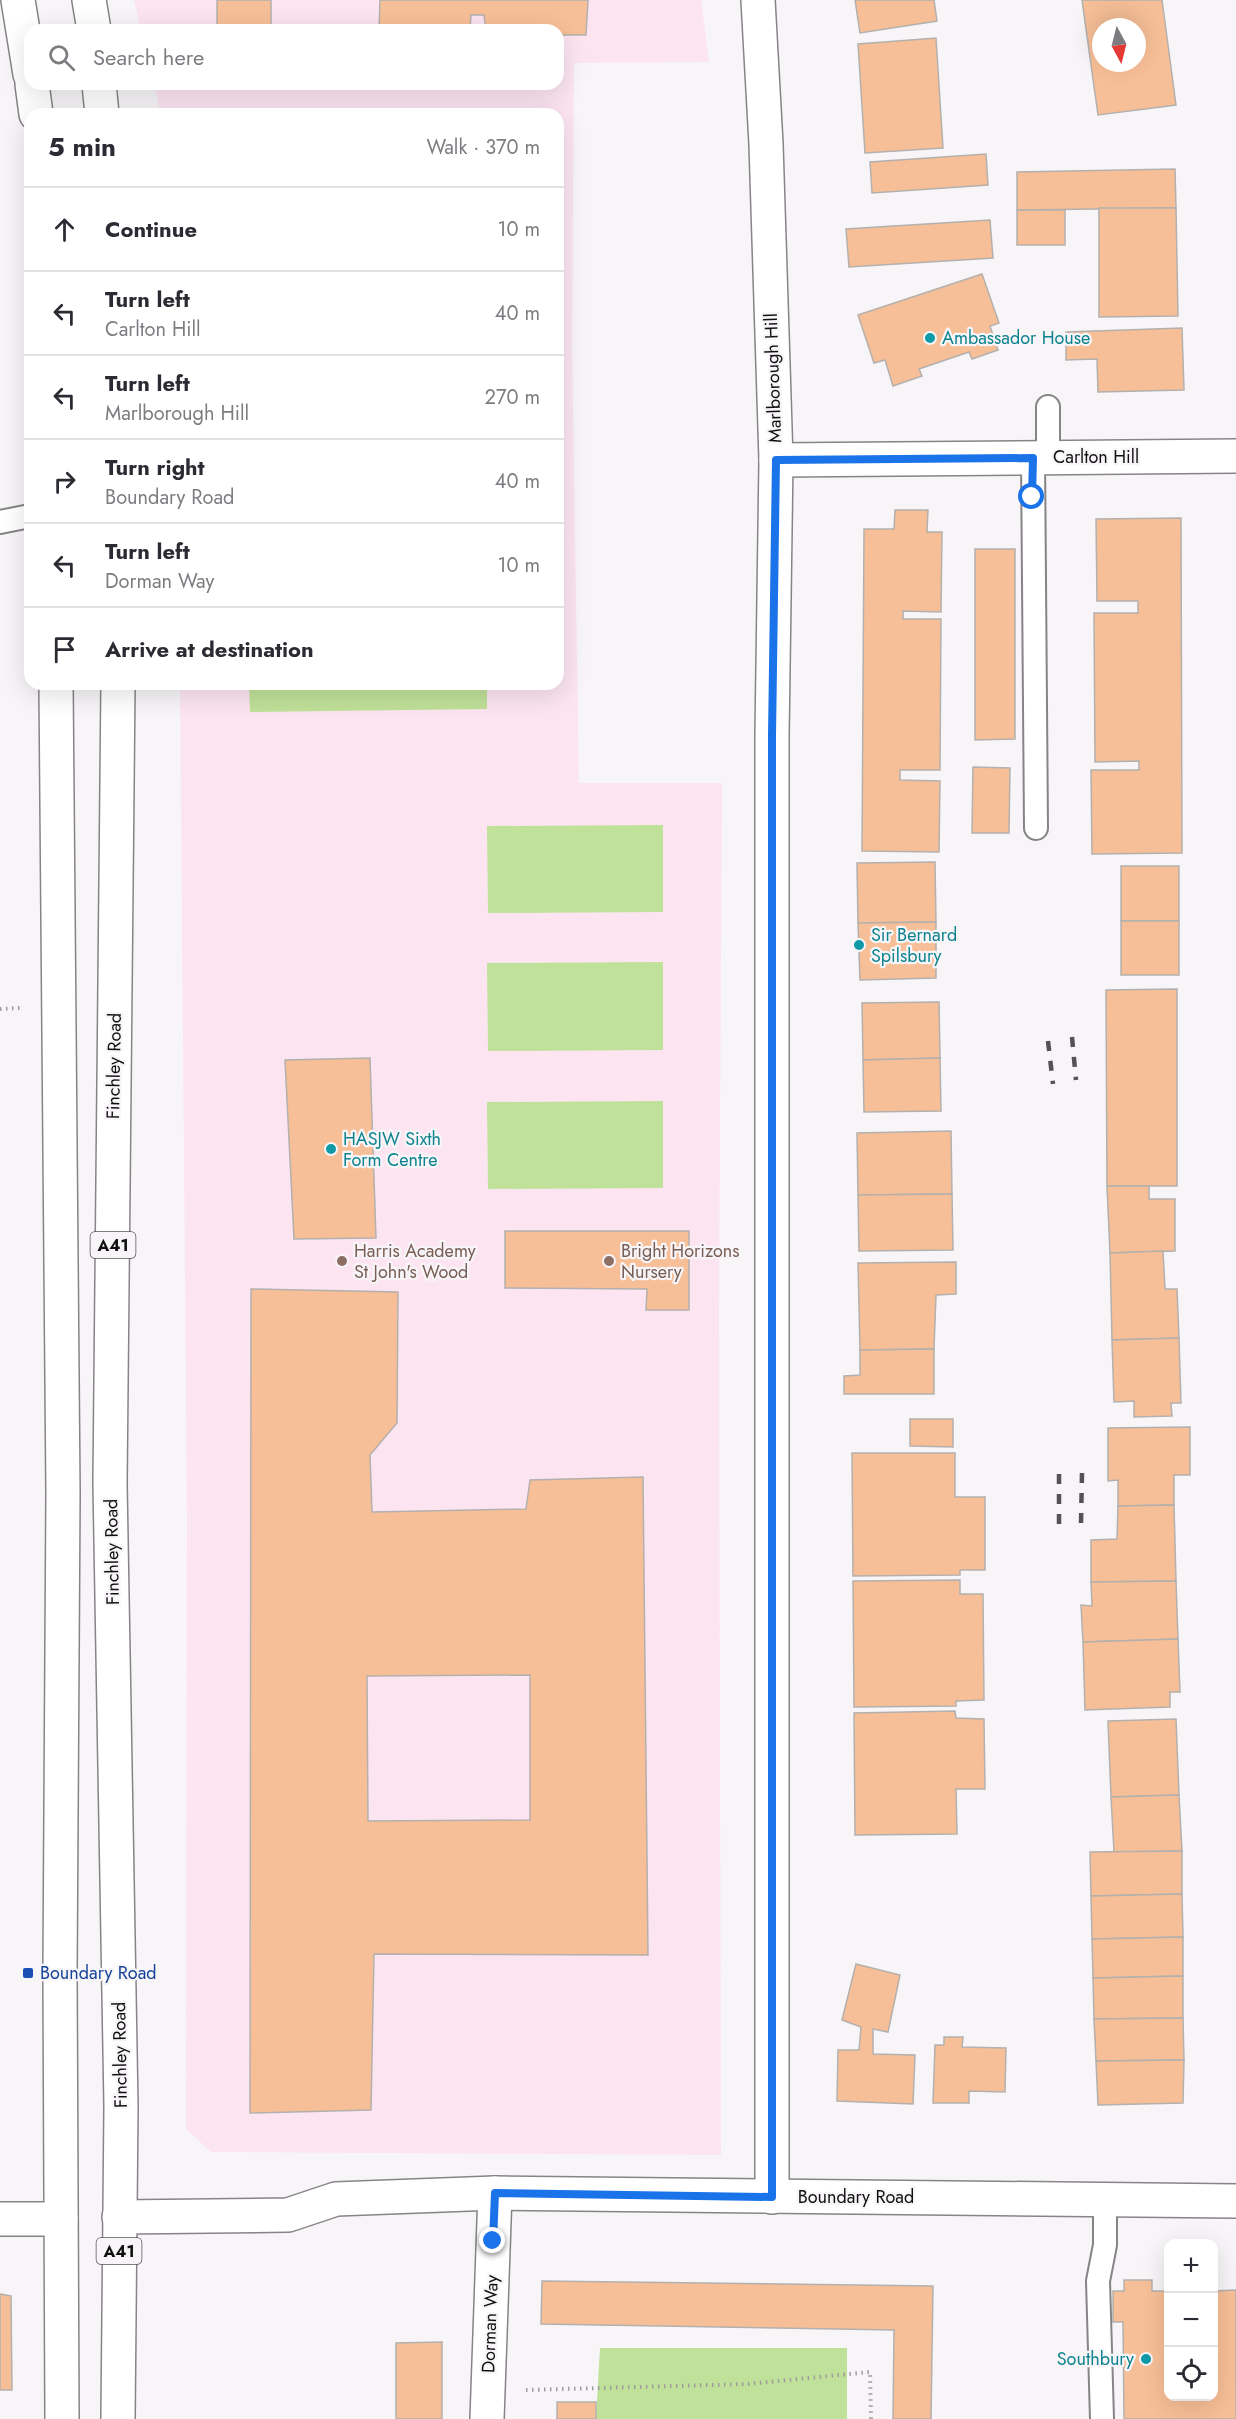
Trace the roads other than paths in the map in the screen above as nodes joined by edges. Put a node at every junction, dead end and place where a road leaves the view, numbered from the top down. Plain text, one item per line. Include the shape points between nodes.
1 (18, 0) edge
2 (89, 0) edge
3 (758, 0) edge
4 (93, 24) edge
5 (24, 37) edge
6 (33, 90) edge
7 (100, 90) edge
8 (35, 108) edge
9 (101, 108) edge
10 (1048, 407) dead end
11 (1236, 456) edge
12 (1040, 458) junction
13 (776, 460) junction
14 (24, 517) edge
15 (0, 522) edge
16 (56, 690) edge
17 (118, 690) edge
18 (1036, 828) dead end
19 (495, 2193) junction
20 (772, 2197) junction
21 (1105, 2199) junction
22 (1236, 2201) edge
23 (119, 2217) junction
24 (0, 2219) edge
25 (61, 2219) junction
26 (488, 2405) edge
27 (62, 2419) edge
28 (118, 2419) edge
29 (1102, 2419) edge

1 - 5 main road
2 - 4 main road
3 - 13 main road, Marlborough Hill
6 - 8 main road
7 - 9 main road
10 - 12 lane
11 - 12 main road, Carlton Hill
12 - 13 main road, Carlton Hill
12 - 18 lane
13 - 20 main road, Marlborough Hill via 772,736
14 - 15 lane
16 - 25 main road via 63,1493
17 - 23 main road, Finchley Road / A41 via 110,1483 120,2049
19 - 20 main road, Boundary Road
19 - 23 main road, Boundary Road via 336,2199 288,2215
19 - 26 main road, Dorman Way
20 - 21 main road, Boundary Road
21 - 22 main road, Boundary Road
21 - 29 lane via 1105,2245 1098,2281
23 - 28 main road, Finchley Road / A41
24 - 25 main road
25 - 27 main road

